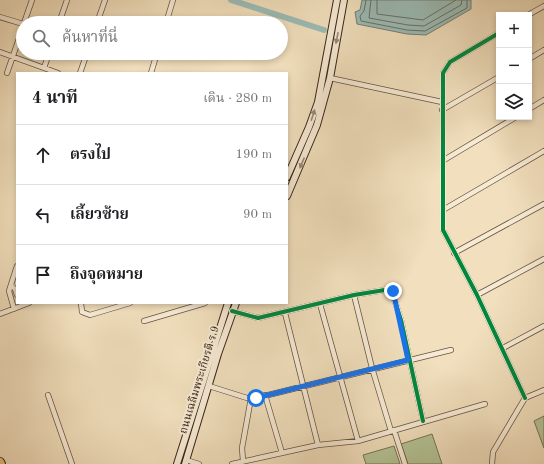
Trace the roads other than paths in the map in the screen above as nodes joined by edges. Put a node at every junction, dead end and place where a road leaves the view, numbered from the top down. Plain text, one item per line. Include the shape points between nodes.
1 (32, 0) edge
2 (67, 0) edge
3 (105, 0) edge
4 (173, 0) edge
5 (337, 0) edge
6 (344, 0) edge
7 (544, 6) edge
8 (532, 13) edge
9 (26, 16) edge
10 (61, 16) edge
11 (99, 16) edge
12 (168, 16) edge
13 (0, 17) edge
14 (16, 23) edge
15 (496, 35) edge
16 (16, 47) edge
17 (544, 50) edge
18 (0, 52) edge
19 (13, 57) junction
20 (532, 57) edge
21 (16, 58) edge
22 (21, 60) edge
23 (47, 60) edge
24 (85, 60) edge
25 (155, 60) edge
26 (44, 68) junction
27 (55, 72) edge
28 (80, 72) edge
29 (151, 72) edge
30 (7, 73) dead end
31 (330, 78) junction
32 (496, 79) edge
33 (544, 100) edge
34 (442, 102) junction
35 (532, 107) edge
36 (442, 110) junction
37 (511, 120) edge
38 (544, 151) edge
39 (444, 160) junction
40 (288, 175) edge
41 (288, 194) edge
42 (544, 204) edge
43 (443, 210) junction
44 (454, 253) junction
45 (544, 259) edge
46 (16, 269) edge
47 (11, 285) junction
48 (16, 292) edge
49 (354, 295) junction
50 (477, 295) junction
51 (81, 304) edge
52 (127, 304) edge
53 (202, 304) edge
54 (228, 304) edge
55 (236, 304) edge
56 (320, 304) junction
57 (20, 305) edge
58 (14, 309) junction
59 (232, 311) junction
60 (285, 313) junction
61 (0, 314) edge
62 (144, 321) dead end
63 (544, 326) edge
64 (503, 348) junction
65 (451, 350) dead end
66 (408, 360) junction
67 (372, 368) junction
68 (339, 376) junction
69 (209, 386) junction
70 (302, 386) junction
71 (544, 390) edge
72 (48, 395) dead end
73 (266, 395) junction
74 (251, 398) junction
75 (525, 398) junction
76 (485, 404) dead end
77 (423, 421) junction
78 (393, 430) junction
79 (358, 441) junction
80 (318, 445) junction
81 (282, 453) junction
82 (0, 459) edge
83 (185, 462) edge
84 (243, 462) junction
85 (1, 463) edge
86 (72, 464) edge
87 (177, 464) edge
88 (199, 464) edge
89 (232, 464) edge
90 (404, 464) edge
91 (492, 464) edge

1 - 9 street
2 - 10 street
3 - 11 street
4 - 12 street
40 -> 5 main road via 318,102
6 -> 31 main road
7 - 8 street
13 - 14 street
15 - 34 street via 450,62 443,73
16 - 19 street
17 - 20 street
18 - 19 street
19 - 21 street
19 - 30 street
22 - 26 street
23 - 26 street
24 - 28 street
25 - 29 street
26 - 27 street
31 - 34 street
31 -> 41 main road via 317,125
32 - 36 street
33 - 35 street
34 - 36 street
36 - 39 street
37 - 39 street
38 - 43 street
39 - 43 street
42 - 44 street
43 - 44 street via 442,230
44 - 50 street
45 - 50 street
46 - 47 street
47 - 48 street
47 - 58 street via 8,291
49 - 56 street
49 - 66 street via 389,288 393,290
49 - 67 street
50 - 64 street
51 - 52 street via 82,312 90,315
53 - 62 street
54 - 87 main road, ถนนเฉลิมพระเกียรติ ร.9
55 - 59 main road, ถนนเฉลิมพระเกียรติ ร.9
56 - 60 street
56 - 68 street
57 - 58 street
58 - 61 street
59 - 60 street via 258,318
59 - 69 main road, ถนนเฉลิมพระเกียรติ ร.9
60 - 70 street
63 - 64 street
64 - 75 street
65 - 66 street
66 - 67 street
66 - 77 street
67 - 68 street
67 - 78 street
68 - 70 street
68 - 79 street
69 - 74 street
69 - 83 main road, ถนนเฉลิมพระเกียรติ ร.9
70 - 73 street
70 - 80 street
71 - 75 street
72 - 86 street
73 - 74 street
73 - 81 street
74 - 84 street via 242,448
75 - 91 street via 494,452
76 - 77 street
77 - 78 street
78 - 79 street
78 - 90 street
79 - 80 street
80 - 81 street
81 - 84 street
82 - 85 main road
83 - 88 street
84 - 89 street

